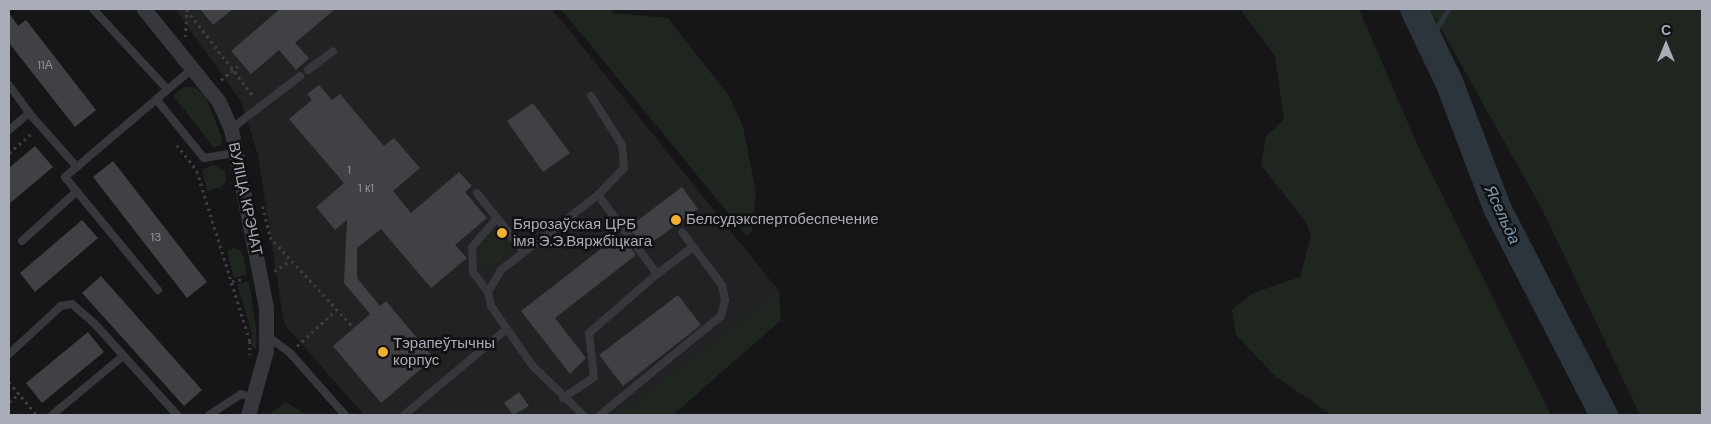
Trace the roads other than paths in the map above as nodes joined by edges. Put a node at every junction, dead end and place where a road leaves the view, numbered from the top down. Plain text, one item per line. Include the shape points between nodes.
1 (93, 9) edge
2 (144, 9) edge
3 (333, 51) dead end
4 (193, 68) junction
5 (308, 70) dead end
6 (300, 76) dead end
7 (9, 85) edge
8 (167, 89) junction
9 (591, 96) dead end
10 (156, 99) junction
11 (29, 113) junction
12 (231, 129) junction
13 (9, 130) edge
14 (234, 153) junction
15 (77, 166) junction
16 (77, 192) junction
17 (477, 193) dead end
18 (598, 195) junction
19 (497, 218) junction
20 (682, 232) dead end
21 (22, 241) dead end
22 (693, 247) junction
23 (524, 252) junction
24 (657, 274) junction
25 (158, 290) dead end
26 (488, 292) junction
27 (507, 329) junction
28 (267, 336) junction
29 (9, 354) edge
30 (123, 356) junction
31 (251, 397) junction
32 (563, 398) junction
33 (52, 415) edge
34 (177, 415) edge
35 (210, 415) edge
36 (248, 415) edge
37 (345, 415) edge
38 (404, 415) edge
39 (583, 415) edge
40 (600, 415) edge

1 - 8 lane
2 - 4 street, ВУЛІЦА КРЭЧАТ
3 - 5 lane
4 - 8 lane
4 - 12 street, ВУЛІЦА КРЭЧАТ via 219,102
6 - 12 lane
7 - 11 lane
8 - 10 lane
9 - 18 lane via 622,145 624,168
10 - 14 lane via 204,158
10 - 15 lane
11 - 13 lane
11 - 15 lane
12 - 14 street, ВУЛІЦА КРЭЧАТ
14 - 28 street, ВУЛІЦА КРЭЧАТ via 261,275
15 - 16 lane via 66,177
16 - 21 lane
16 - 25 lane
17 - 19 lane
18 - 23 lane
18 - 24 lane
19 - 23 lane
19 - 26 lane via 472,247 473,272
20 - 22 lane
22 - 24 lane
22 - 40 lane via 722,285 725,300 721,316
23 - 26 lane via 501,270
24 - 32 lane via 589,333 594,377
26 - 27 lane via 491,306
27 - 32 lane via 532,365
27 - 38 lane
28 - 31 street, ВУЛІЦА КРЭЧАТ via 264,360
28 - 37 lane via 290,353
29 - 30 lane via 61,306 72,304
30 - 33 lane
30 - 34 lane
31 - 35 lane via 241,394
31 - 36 street, ВУЛІЦА КРЭЧАТ
32 - 39 lane

